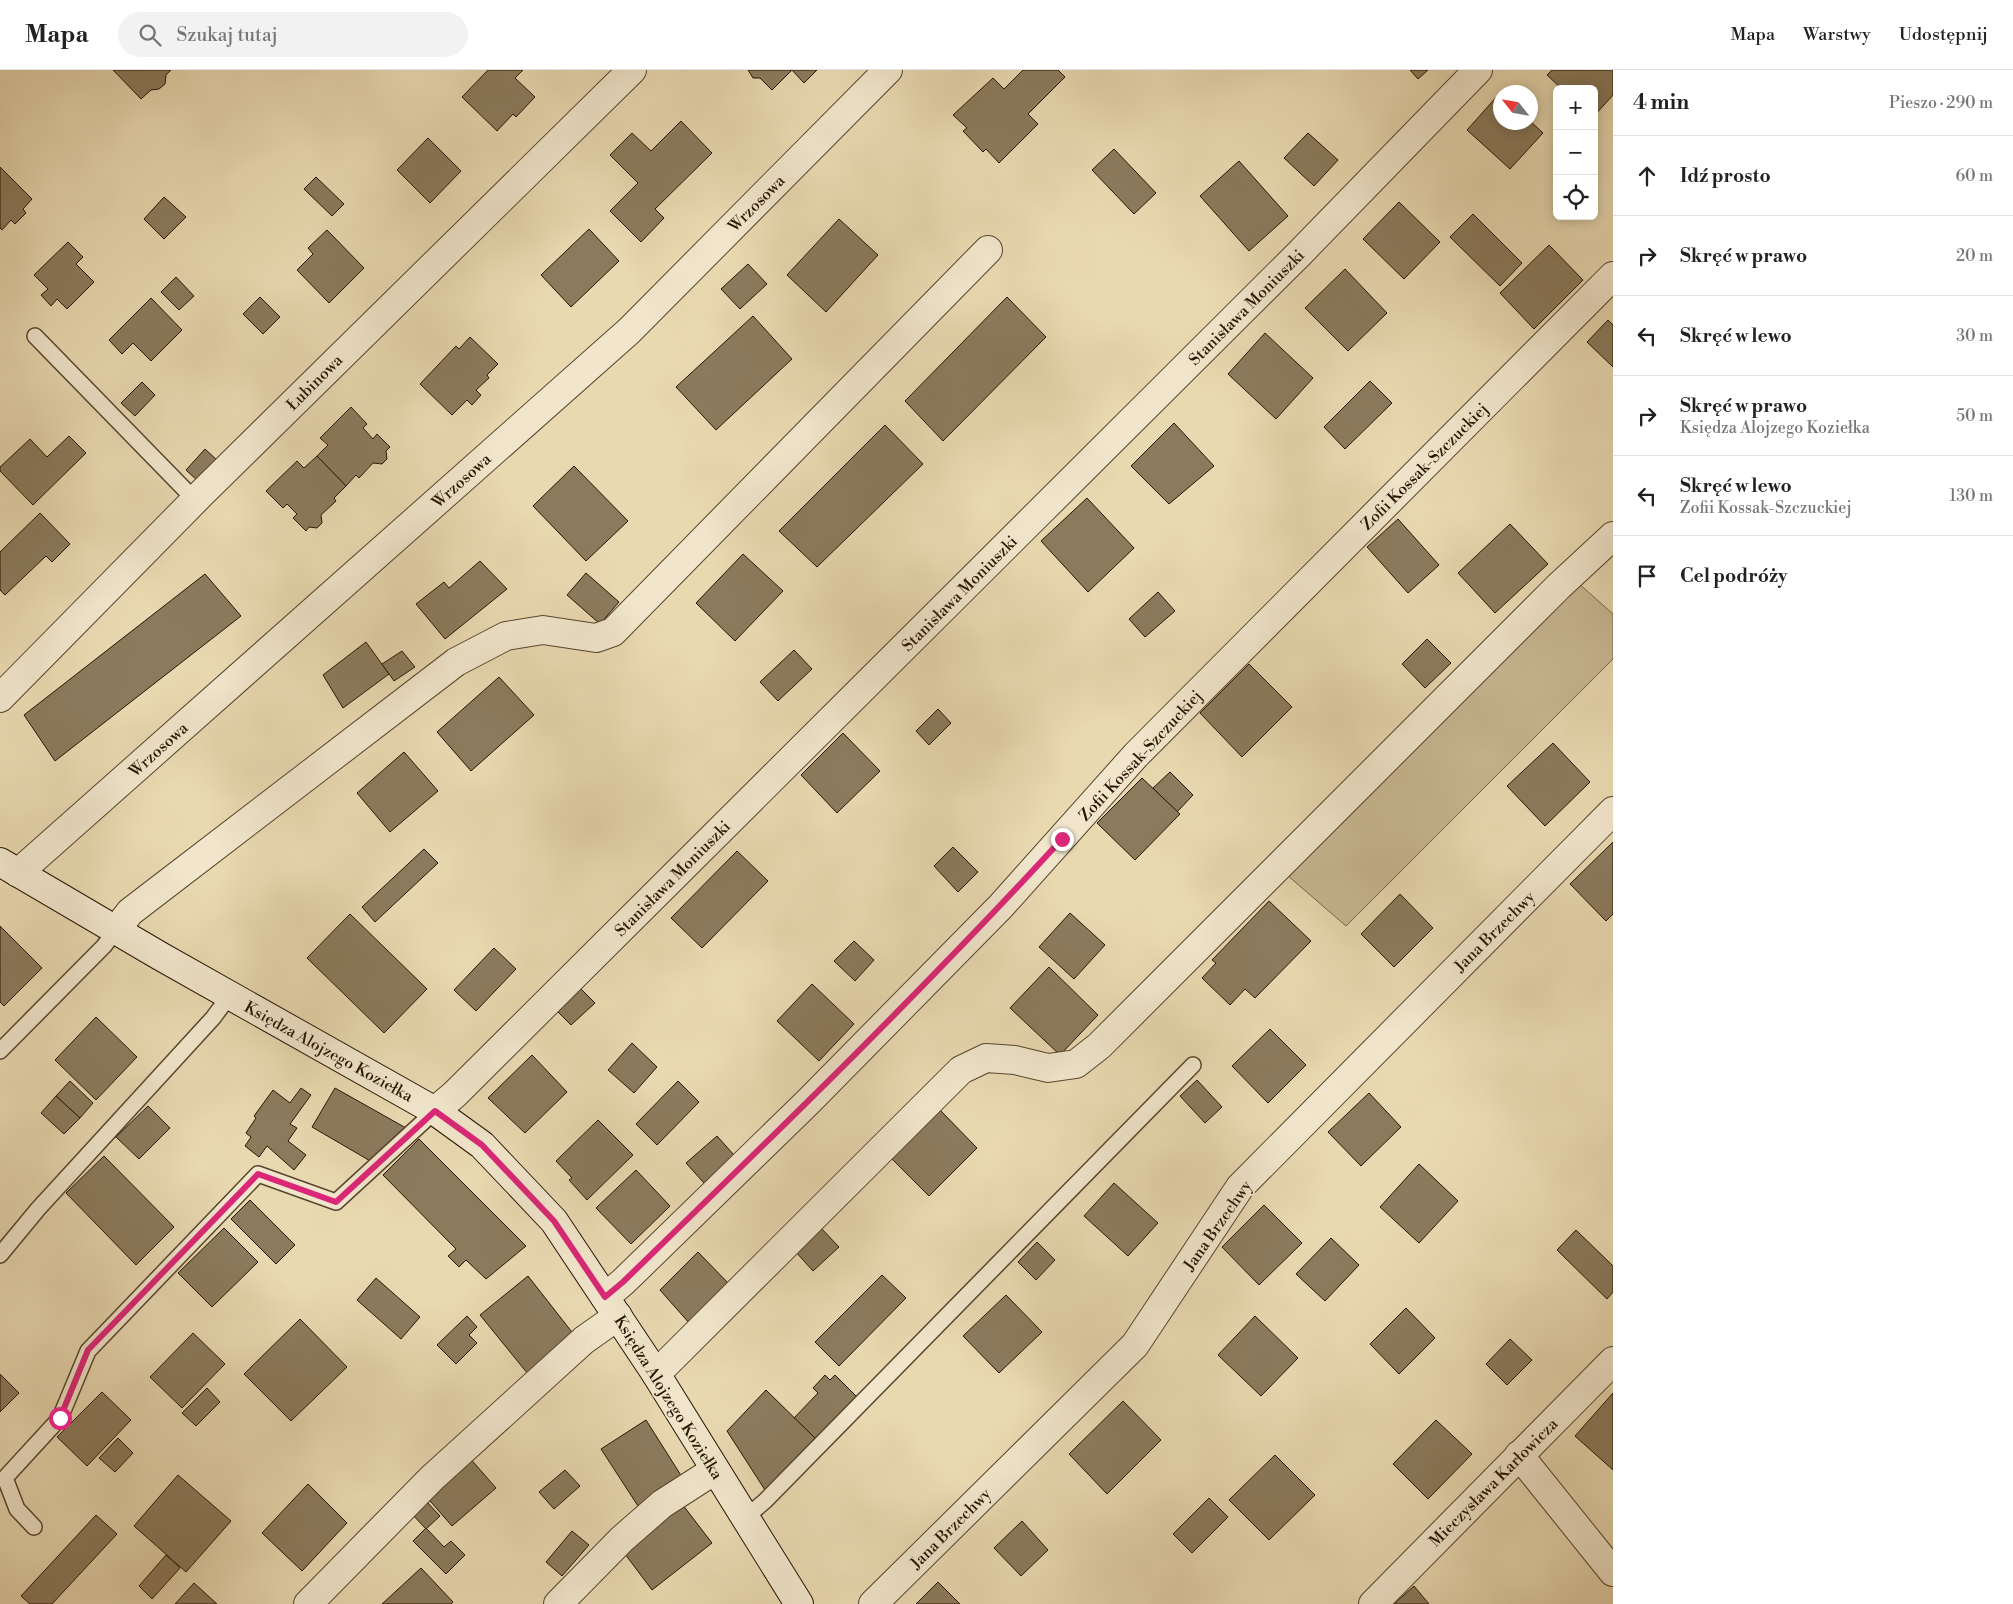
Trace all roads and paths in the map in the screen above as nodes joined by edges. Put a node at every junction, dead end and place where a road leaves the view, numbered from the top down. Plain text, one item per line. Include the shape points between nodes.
1 (632, 70) edge
2 (888, 70) edge
3 (1478, 70) edge
4 (988, 250) dead end
5 (1613, 276) edge
6 (35, 336) dead end
7 (195, 500) junction
8 (1613, 536) edge
9 (0, 698) edge
10 (1613, 811) edge
11 (9, 868) edge
12 (116, 930) junction
13 (230, 995) junction
14 (0, 1052) edge
15 (1193, 1065) dead end
16 (435, 1111) junction
17 (0, 1255) edge
18 (612, 1307) junction
19 (1613, 1361) edge
20 (656, 1374) junction
21 (1519, 1455) junction
22 (715, 1470) junction
23 (745, 1518) junction
24 (34, 1527) dead end
25 (1613, 1572) edge
26 (308, 1604) edge
27 (558, 1604) edge
28 (799, 1604) edge
29 (873, 1604) edge
30 (1373, 1604) edge

1 - 7 street, Łubinowa
2 - 11 street, Wrzosowa via 629,331
3 - 16 street, Stanisława Moniuszki via 1293,260
4 - 12 street via 613,632 596,638 543,630 506,636 456,662 130,912
5 - 18 street, Zofii Kossak-Szczuckiej via 1136,755 1000,906 815,1095 623,1282
6 - 7 lane
7 - 9 street, Łubinowa
8 - 20 street via 1559,586 1099,1046 1076,1064 1048,1068 986,1058 961,1070
10 - 29 street, Jana Brzechwy via 1240,1187 1135,1345
11 - 12 street, Księdza Alojzego Koziełka
12 - 13 street, Księdza Alojzego Koziełka
12 - 14 lane
13 - 16 street, Księdza Alojzego Koziełka
13 - 17 lane via 213,1018
15 - 23 lane
16 - 18 street, Księdza Alojzego Koziełka via 482,1145 554,1221
16 - 24 lane via 336,1202 258,1174 88,1350 60,1418 5,1478 17,1510
18 - 20 street, Księdza Alojzego Koziełka
18 - 26 street, Zofii Kossak-Szczuckiej via 584,1340 439,1471
19 - 21 street, Mieczysława Karłowicza
20 - 22 street, Księdza Alojzego Koziełka
21 - 25 street
21 - 30 street, Mieczysława Karłowicza
22 - 23 street, Księdza Alojzego Koziełka
22 - 27 street via 662,1504
23 - 28 street, Księdza Alojzego Koziełka

